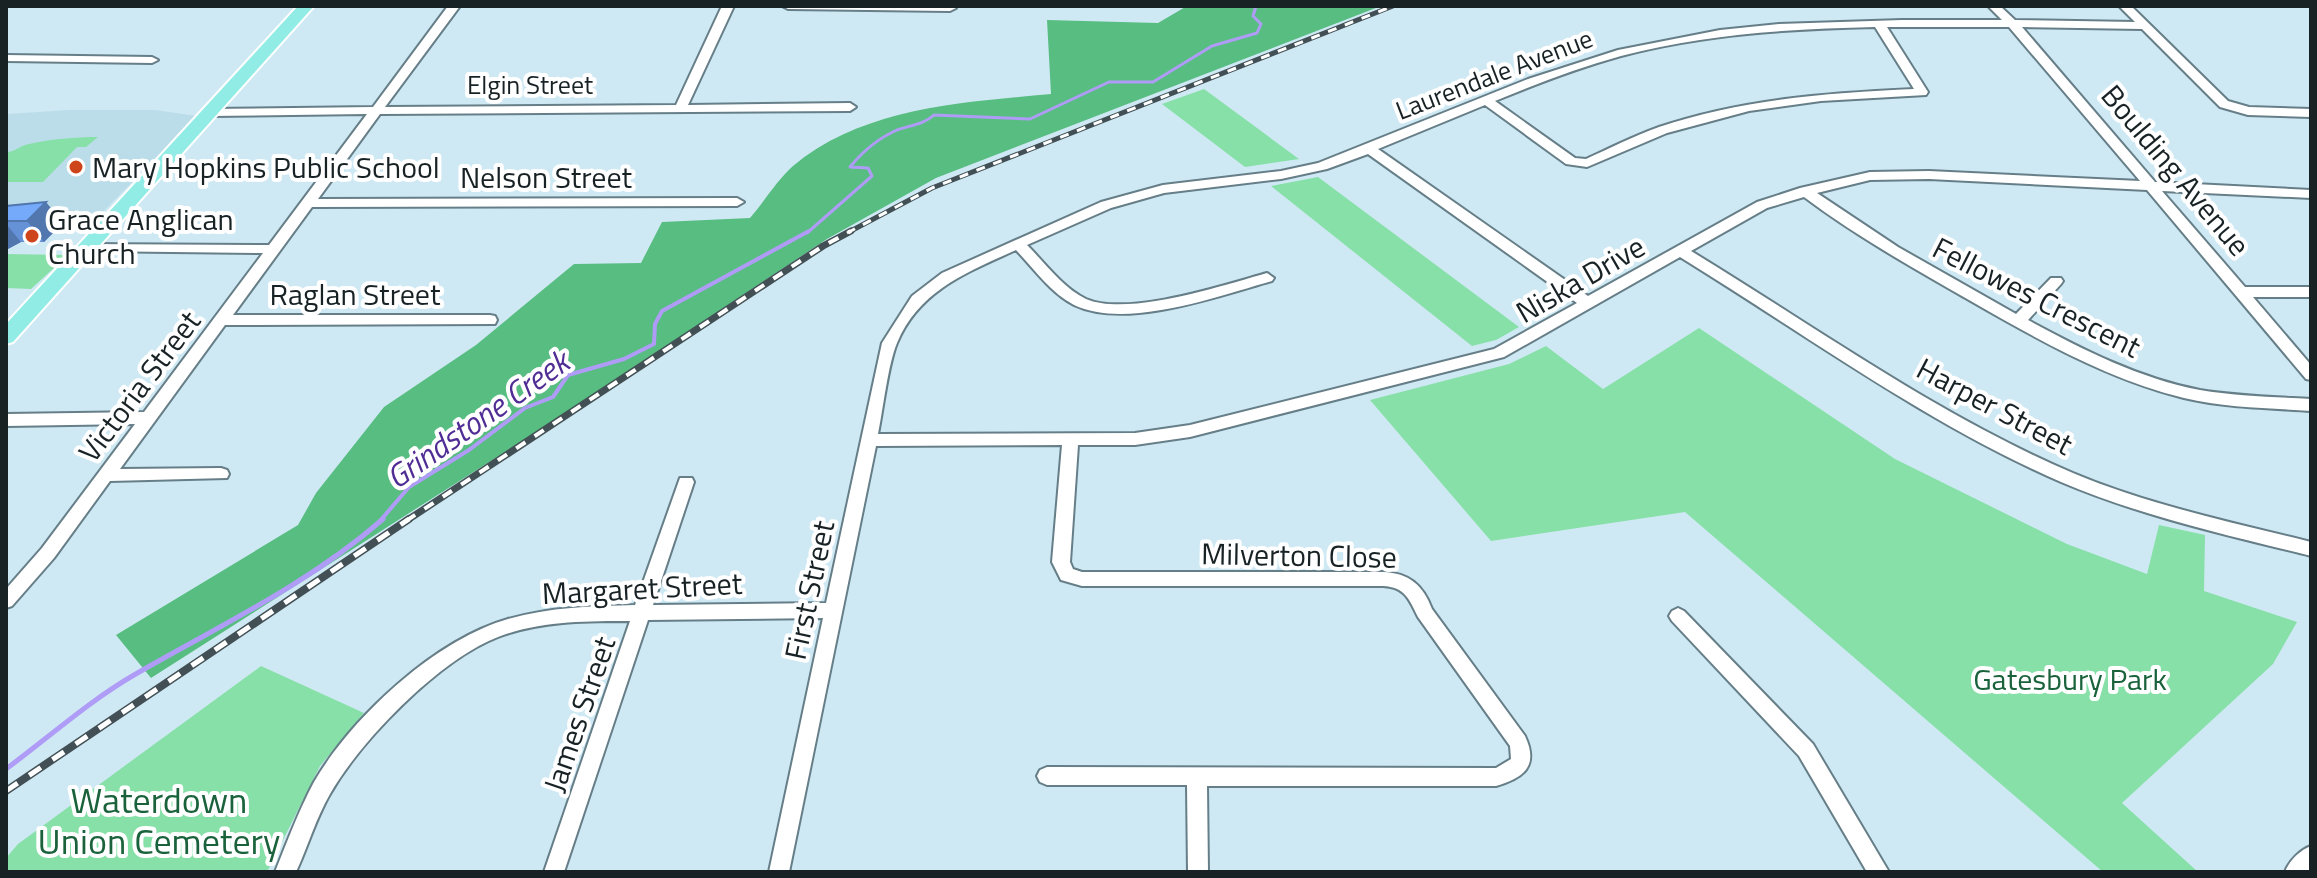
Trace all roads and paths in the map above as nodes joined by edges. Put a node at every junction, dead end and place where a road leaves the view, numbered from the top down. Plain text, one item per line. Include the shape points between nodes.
1 (306, 6) edge
2 (454, 6) edge
3 (728, 6) edge
4 (788, 6) edge
5 (1994, 6) edge
6 (2125, 6) edge
7 (950, 8) dead end
8 (1880, 25) junction
9 (2013, 25) junction
10 (2145, 26) junction
11 (6, 58) edge
12 (152, 60) dead end
13 (1487, 101) junction
14 (681, 107) junction
15 (850, 107) dead end
16 (378, 109) junction
17 (210, 112) junction
18 (2311, 113) edge
19 (1368, 148) junction
20 (2151, 187) junction
21 (1805, 191) junction
22 (2311, 194) edge
23 (737, 202) dead end
24 (307, 203) junction
25 (1018, 244) junction
26 (86, 247) junction
27 (271, 249) junction
28 (1681, 251) junction
29 (1267, 278) dead end
30 (2056, 281) dead end
31 (2241, 292) junction
32 (2311, 292) edge
33 (1589, 304) junction
34 (220, 320) junction
35 (490, 320) dead end
36 (901, 321) joint
37 (2018, 321) junction
38 (6, 337) edge
39 (2311, 375) edge
40 (2311, 405) edge
41 (146, 418) junction
42 (6, 420) edge
43 (869, 440) junction
44 (1070, 441) junction
45 (221, 474) dead end
46 (105, 475) junction
47 (686, 482) dead end
48 (2311, 549) edge
49 (6, 601) edge
50 (834, 610) junction
51 (643, 612) junction
52 (1678, 616) dead end
53 (1047, 776) dead end
54 (1197, 776) junction
55 (2311, 856) edge
56 (285, 872) edge
57 (554, 872) edge
58 (779, 872) edge
59 (1198, 872) edge
60 (1879, 872) edge
61 (2295, 872) edge

1 - 17 main road
2 - 16 street, Victoria Street
3 - 14 street
4 - 7 street
5 - 9 street, Boulding Avenue
6 - 10 street
8 - 9 street, Laurendale Avenue
8 - 13 street, Laurendale Avenue via 1663,42 1558,71
8 - 13 street via 1922,92 1748,107 1663,130 1587,163 1571,161
9 - 10 street, Laurendale Avenue
9 - 20 street, Boulding Avenue
10 - 18 street via 2224,104 2248,111
11 - 12 street
13 - 19 street, Laurendale Avenue
14 - 15 street, Elgin Street
14 - 16 street, Elgin Street
16 - 17 street, Elgin Street
16 - 24 street, Victoria Street
17 - 26 main road
19 - 25 street, Laurendale Avenue via 1294,173 1145,193
19 - 33 street
20 - 21 street, Niska Drive via 1929,175 1870,176
20 - 22 street, Niska Drive
20 - 31 street, Boulding Avenue
21 - 28 street, Niska Drive via 1762,205
21 - 37 street, Fellowes Crescent via 1862,234
23 - 24 street, Nelson Street
24 - 27 street, Victoria Street
25 - 29 street via 1069,294 1104,310 1138,308
25 - 36 street, Laurendale Avenue via 937,283
26 - 27 street
26 - 38 main road
27 - 34 street, Victoria Street
28 - 33 street, Niska Drive
28 - 48 street, Harper Street via 1934,408 2040,464 2137,502
30 - 37 street
31 - 32 street
31 - 39 street, Boulding Avenue
33 - 44 street, Niska Drive via 1499,353 1190,431
34 - 35 street, Raglan Street
34 - 41 street, Victoria Street
36 - 43 street, First Street via 889,343
37 - 40 street, Fellowes Crescent via 2170,389 2207,398
41 - 42 street
41 - 46 street, Victoria Street
43 - 44 street, Niska Drive
43 - 50 street, First Street
44 - 54 street, Milverton Close via 1061,562 1067,575 1407,582 1523,753 1515,770 1496,777
45 - 46 street
46 - 49 street, Victoria Street
47 - 51 street, James Street
50 - 51 street, Margaret Street
50 - 58 street, First Street
51 - 56 street, Margaret Street via 533,620 472,641 373,722 322,787
51 - 57 street, James Street
52 - 60 street via 1806,750
53 - 54 street
54 - 59 street
55 - 61 street

